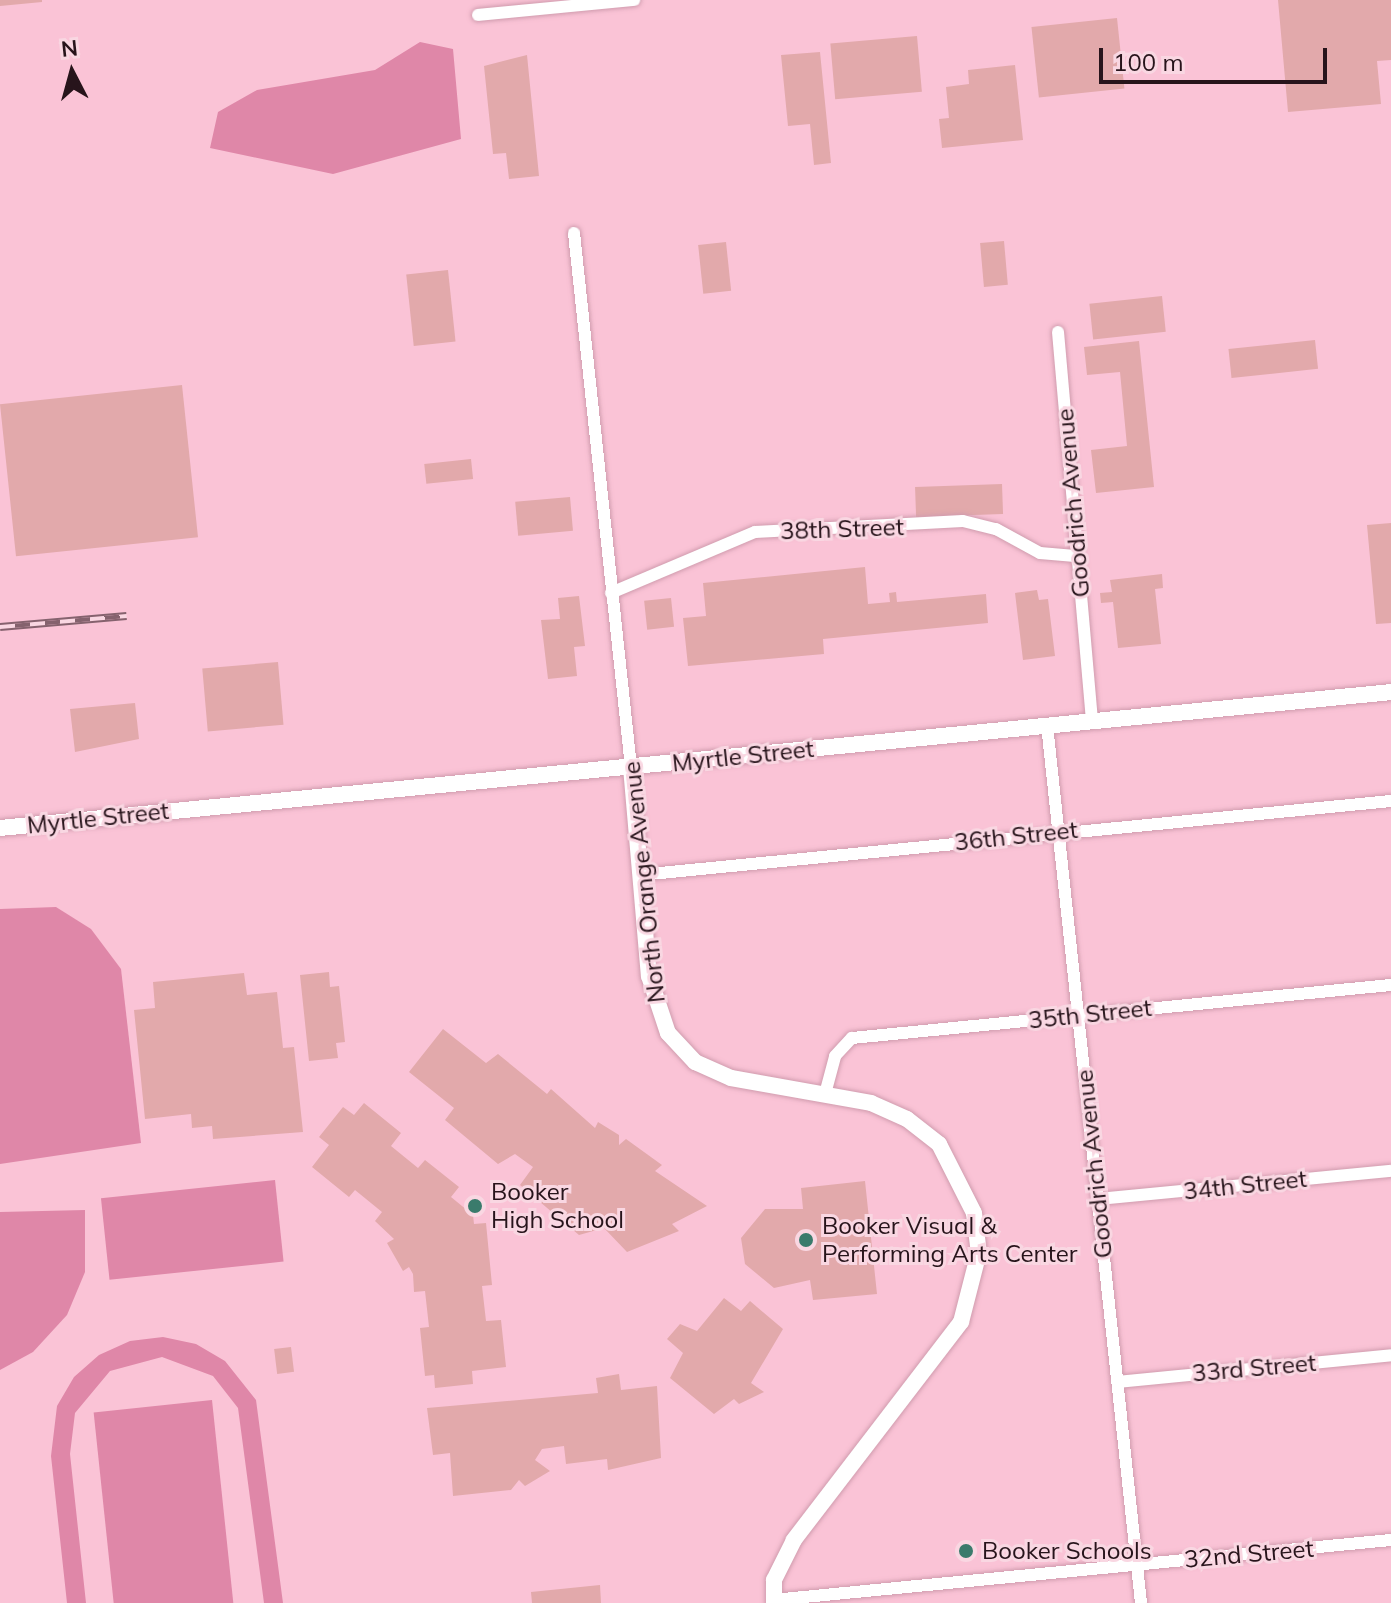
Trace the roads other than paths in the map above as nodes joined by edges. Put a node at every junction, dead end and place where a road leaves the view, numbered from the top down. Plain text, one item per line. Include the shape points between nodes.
1 (634, 0) edge
2 (478, 15) dead end
3 (574, 233) dead end
4 (1058, 332) dead end
5 (1078, 556) junction
6 (611, 593) junction
7 (1391, 692) edge
8 (1092, 721) junction
9 (1047, 725) junction
10 (631, 767) junction
11 (1391, 801) edge
12 (0, 828) edge
13 (1059, 832) junction
14 (640, 875) junction
15 (1391, 985) edge
16 (1077, 1015) junction
17 (825, 1094) junction
18 (1391, 1171) edge
19 (1099, 1199) junction
20 (1391, 1355) edge
21 (1118, 1382) junction
22 (1391, 1540) edge
23 (1137, 1564) junction
24 (773, 1601) edge
25 (1141, 1603) edge

1 - 2 street
3 - 6 street, North Orange Avenue
4 - 5 street, Goodrich Avenue
5 - 6 street, 38th Street via 1040,553 996,529 963,521 755,532
5 - 8 street, Goodrich Avenue
6 - 10 street, North Orange Avenue
7 - 8 street, Myrtle Street
8 - 9 street, Myrtle Street
9 - 10 street, Myrtle Street
9 - 13 street, Goodrich Avenue
10 - 12 street, Myrtle Street
10 - 14 street, North Orange Avenue
11 - 13 street, 36th Street
13 - 14 street, 36th Street
13 - 16 street, Goodrich Avenue
14 - 17 street, North Orange Avenue via 653,995 681,1049 731,1078
15 - 16 street, 35th Street
16 - 17 street, 35th Street via 852,1038 835,1056
16 - 19 street, Goodrich Avenue
17 - 24 street, North Orange Avenue via 871,1103 907,1119 939,1144 974,1213 979,1252 961,1322 794,1540 774,1580
18 - 19 street, 34th Street
19 - 21 street, Goodrich Avenue
20 - 21 street, 33rd Street
21 - 23 street, Goodrich Avenue
22 - 23 street, 32nd Street
23 - 24 street, 32nd Street
23 - 25 street, Goodrich Avenue

